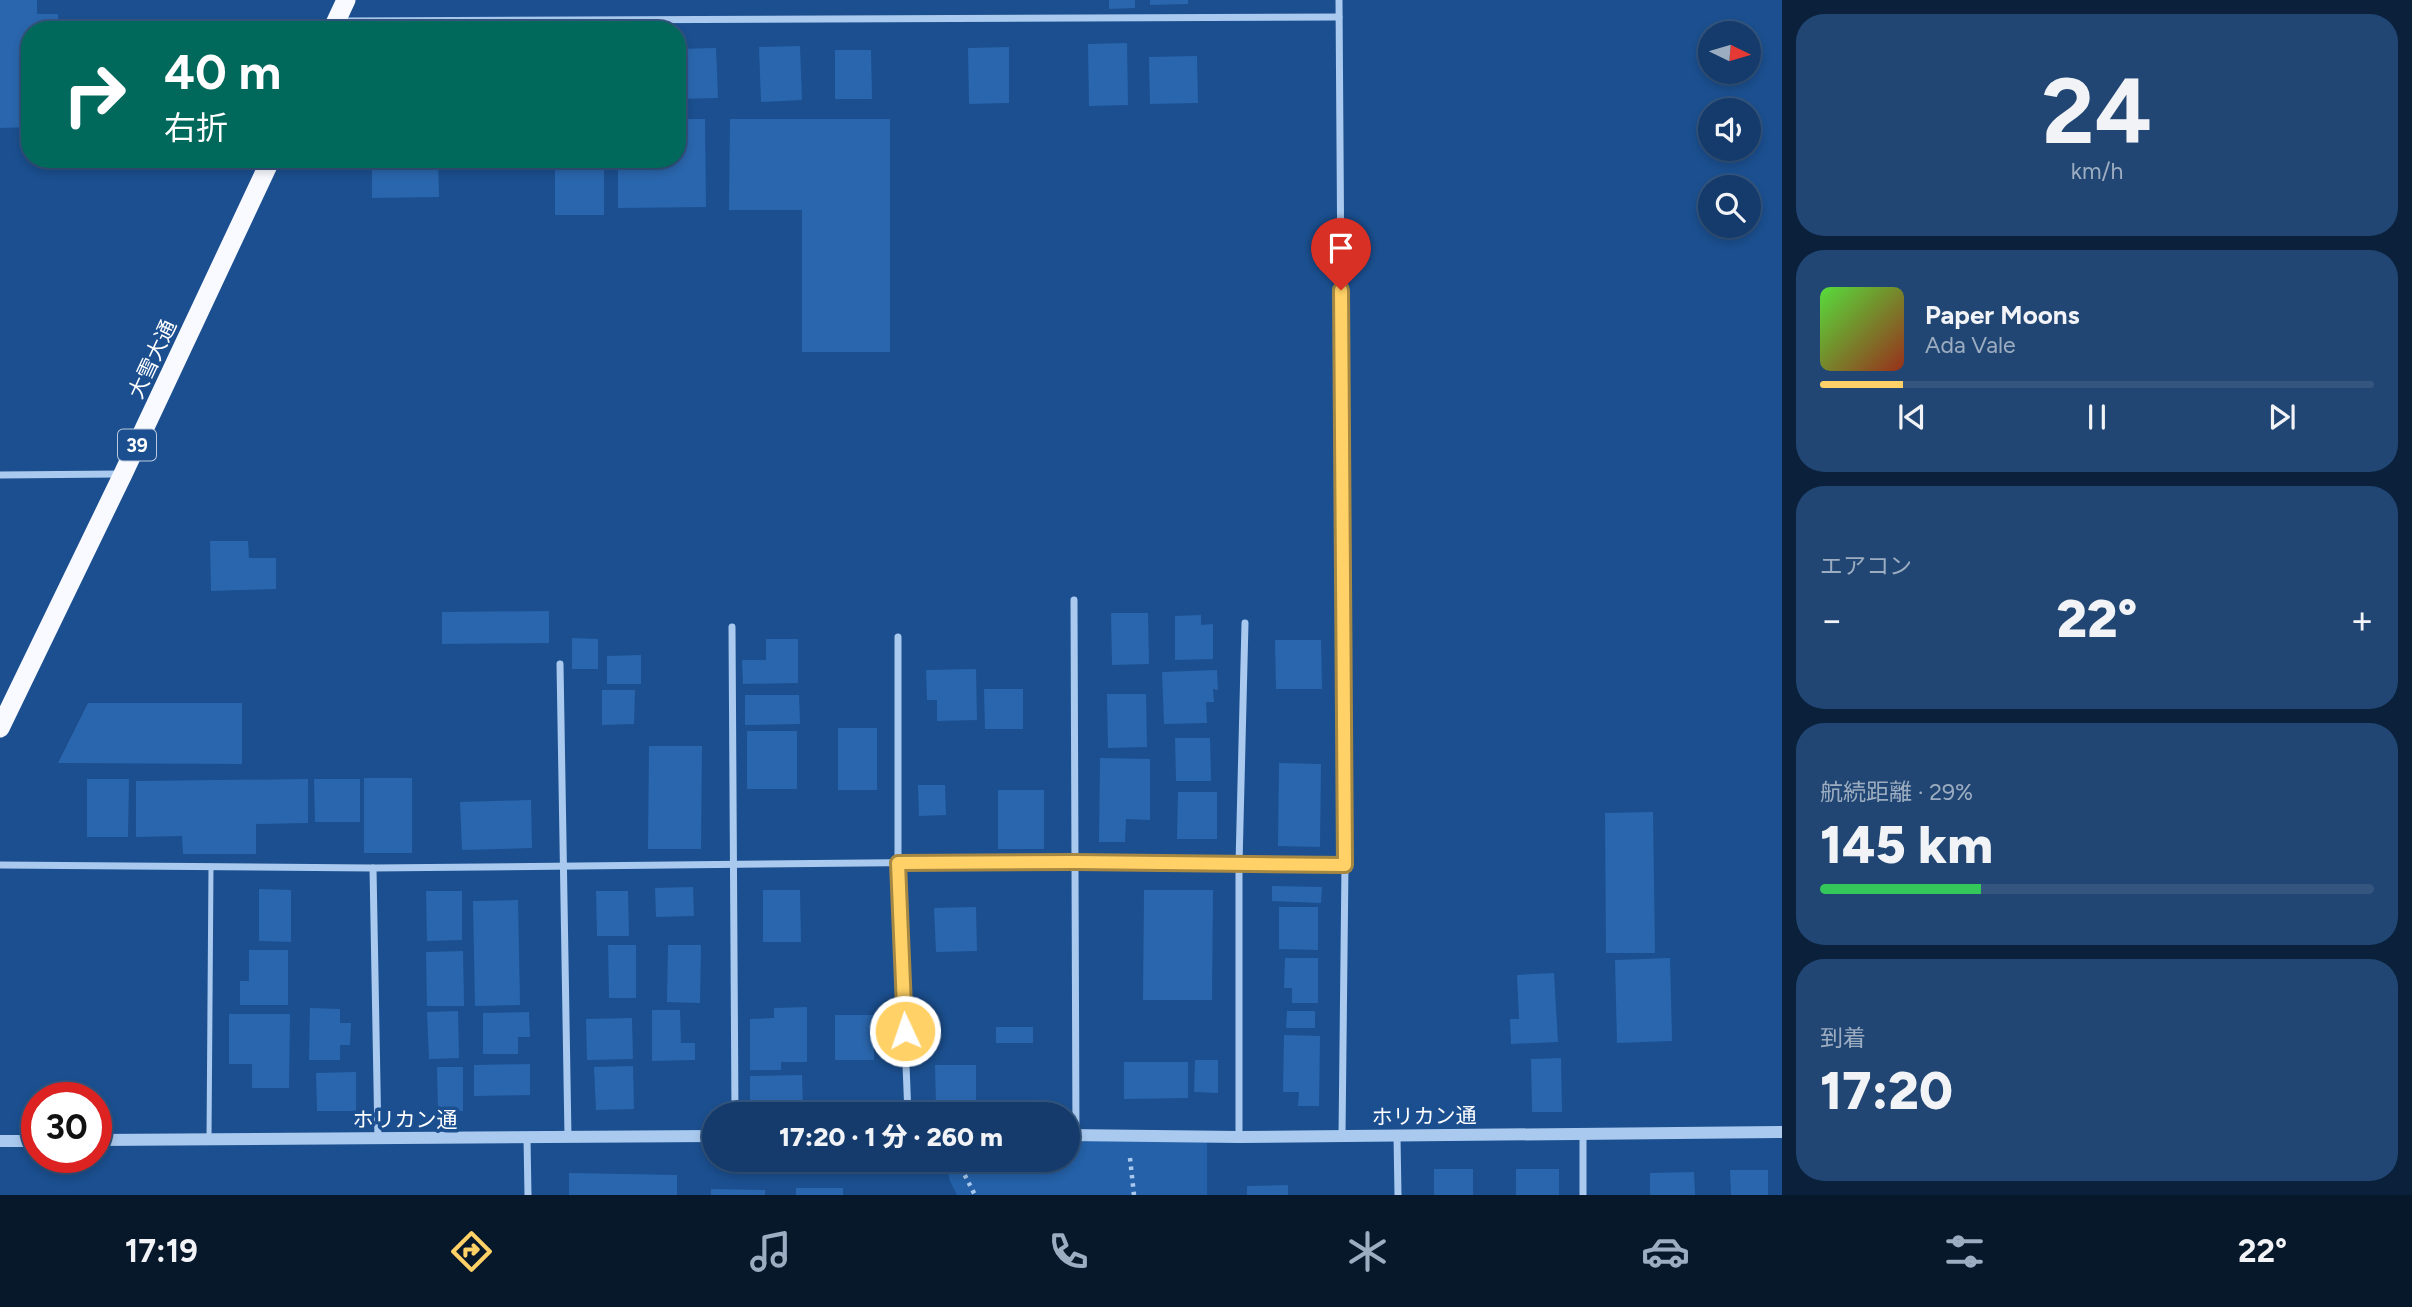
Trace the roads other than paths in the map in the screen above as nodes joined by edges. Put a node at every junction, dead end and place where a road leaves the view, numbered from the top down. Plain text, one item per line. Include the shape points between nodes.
1 (346, 0) edge
2 (1339, 0) edge
3 (1339, 17) junction
4 (336, 21) edge
5 (686, 22) edge
6 (267, 168) edge
7 (123, 474) junction
8 (0, 475) edge
9 (1074, 600) dead end
10 (1245, 623) dead end
11 (732, 627) dead end
12 (898, 637) dead end
13 (560, 664) dead end
14 (0, 728) edge
15 (1075, 862) junction
16 (898, 863) junction
17 (0, 864) edge
18 (1239, 864) junction
19 (732, 865) junction
20 (1345, 865) junction
21 (211, 866) junction
22 (564, 866) junction
23 (373, 868) junction
24 (735, 1102) edge
25 (907, 1102) edge
26 (1072, 1102) edge
27 (1782, 1132) edge
28 (1583, 1133) junction
29 (1080, 1135) edge
30 (702, 1136) edge
31 (1342, 1136) junction
32 (1397, 1136) junction
33 (568, 1137) junction
34 (1240, 1137) junction
35 (527, 1138) junction
36 (378, 1139) junction
37 (112, 1140) edge
38 (209, 1140) junction
39 (0, 1141) edge
40 (21, 1141) edge
41 (528, 1195) edge
42 (1398, 1195) edge
43 (1583, 1195) edge

1 - 4 highway
2 - 3 street
3 - 5 street
3 - 20 street
6 - 7 highway, 大雪大通 / 39
7 - 8 street
7 - 14 highway, 大雪大通 / 39
9 - 15 street
10 - 18 street
11 - 19 street
12 - 16 street
13 - 22 street
15 - 16 street
15 - 18 street
15 - 26 street
16 - 19 street
16 - 25 street
17 - 21 street
18 - 20 street
18 - 34 street
19 - 22 street
19 - 24 street
20 - 31 street
21 - 23 street
21 - 38 lane
22 - 23 street
22 - 33 street
23 - 36 street
27 - 28 street, ホリカン通
28 - 32 street, ホリカン通
28 - 43 street
29 - 34 street, ホリカン通
30 - 33 street, ホリカン通
31 - 32 street, ホリカン通
31 - 34 street, ホリカン通
32 - 42 street
33 - 35 street, ホリカン通
35 - 36 street, ホリカン通
35 - 41 street
36 - 38 street, ホリカン通
37 - 38 street, ホリカン通
39 - 40 street

